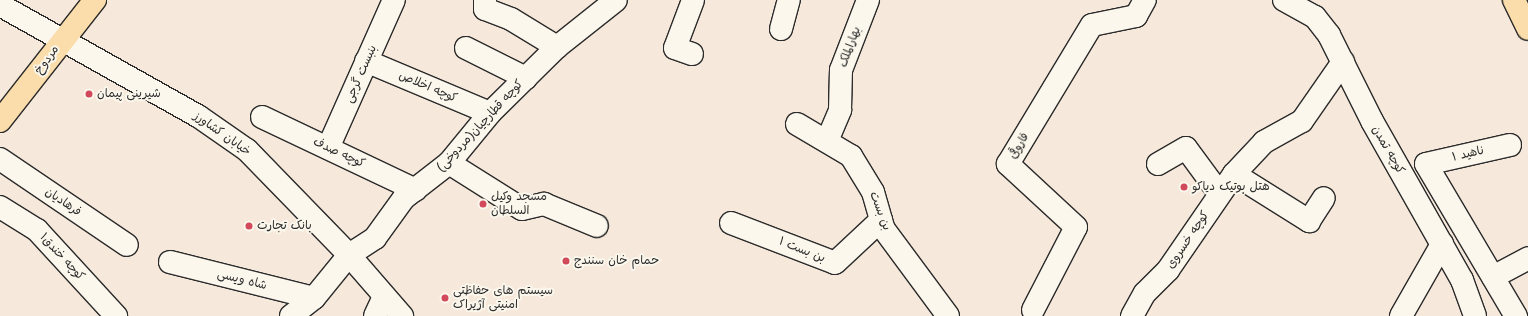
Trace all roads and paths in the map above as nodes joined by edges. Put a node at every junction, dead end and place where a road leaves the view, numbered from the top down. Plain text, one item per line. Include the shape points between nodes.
1 (20, 0) edge
2 (95, 0) edge
3 (394, 0) edge
4 (486, 0) edge
5 (616, 0) edge
6 (693, 0) edge
7 (789, 0) edge
8 (868, 0) edge
9 (1145, 0) edge
10 (1284, 0) edge
11 (1514, 0) edge
12 (0, 5) edge
13 (781, 29) dead end
14 (1528, 29) edge
15 (58, 37) junction
16 (557, 47) junction
17 (466, 48) dead end
18 (692, 54) dead end
19 (366, 61) junction
20 (1343, 62) junction
21 (526, 78) junction
22 (490, 113) junction
23 (262, 117) dead end
24 (0, 121) edge
25 (797, 124) dead end
26 (827, 141) junction
27 (1510, 145) dead end
28 (328, 148) junction
29 (0, 159) edge
30 (449, 163) junction
31 (1158, 164) dead end
32 (1234, 174) junction
33 (416, 190) junction
34 (1219, 193) junction
35 (1324, 198) dead end
36 (0, 207) edge
37 (881, 220) junction
38 (731, 223) dead end
39 (597, 226) dead end
40 (1442, 244) junction
41 (127, 245) dead end
42 (349, 255) junction
43 (1528, 258) edge
44 (170, 262) dead end
45 (1493, 277) junction
46 (314, 298) junction
47 (380, 307) edge
48 (1036, 314) edge
49 (116, 316) edge
50 (291, 316) edge
51 (402, 316) edge
52 (948, 316) edge
53 (1132, 316) edge
54 (1401, 316) edge
55 (1475, 316) edge
56 (1516, 316) edge

1 - 15 street
2 - 15 main road, مردوخ
3 - 19 street, بنبست گرجی
4 - 16 street via 485,9 511,19
5 - 16 street, کوچه قطارچیان(مردوخی)
6 - 18 street via 675,48
7 - 13 street
8 - 26 street, بهارالملک via 841,70 840,110
9 - 48 street, فاروقی via 1136,16 1092,25 1008,164 1076,227
10 - 20 street, کوچه تمدن via 1315,17
11 - 14 main road
12 - 15 street, خیابان کشاورز
15 - 24 main road, مردوخ
15 - 42 street, خیابان کشاورز via 198,116 247,150
16 - 21 street, کوچه قطارچیان(مردوخی)
17 - 21 street
19 - 22 street, کوچه اخلاص
19 - 28 street, بنبست گرجی
20 - 32 street, کوچه خسروی via 1302,121 1264,142
20 - 40 street, کوچه تمدن via 1372,121
21 - 22 street, کوچه قطارچیان(مردوخی)
22 - 30 street, کوچه قطارچیان(مردوخی)
23 - 28 street, کوچه صدف
25 - 26 street, بن بست
26 - 37 street, بن بست via 851,156 874,192
27 - 45 street, ناهید ۱ via 1426,164
28 - 33 street, کوچه صدف
29 - 41 street, فرهادیان
30 - 33 street, کوچه قطارچیان(مردوخی)
30 - 39 street via 522,209 544,204
31 - 34 street via 1186,148
32 - 34 street, کوچه خسروی
32 - 35 street via 1309,221
33 - 42 street, کوچه قطارچیان(مردوخی) via 404,198 375,238
34 - 53 street, کوچه خسروی via 1168,270 1145,293
36 - 49 street, کوچه خندق۱ via 37,230
37 - 38 street, بن بست ۱ via 835,263
37 - 52 street, بن بست via 883,228
40 - 54 street
40 - 55 street, کوچه تمدن via 1462,280
42 - 46 street, کوچه قطارچیان(مردوخی)
42 - 47 street, خیابان کشاورز
43 - 45 street
44 - 46 street, شاه ویسی
45 - 56 street
46 - 50 street, کوچه قطارچیان(مردوخی)
47 - 51 street, خیابان کشاورز

